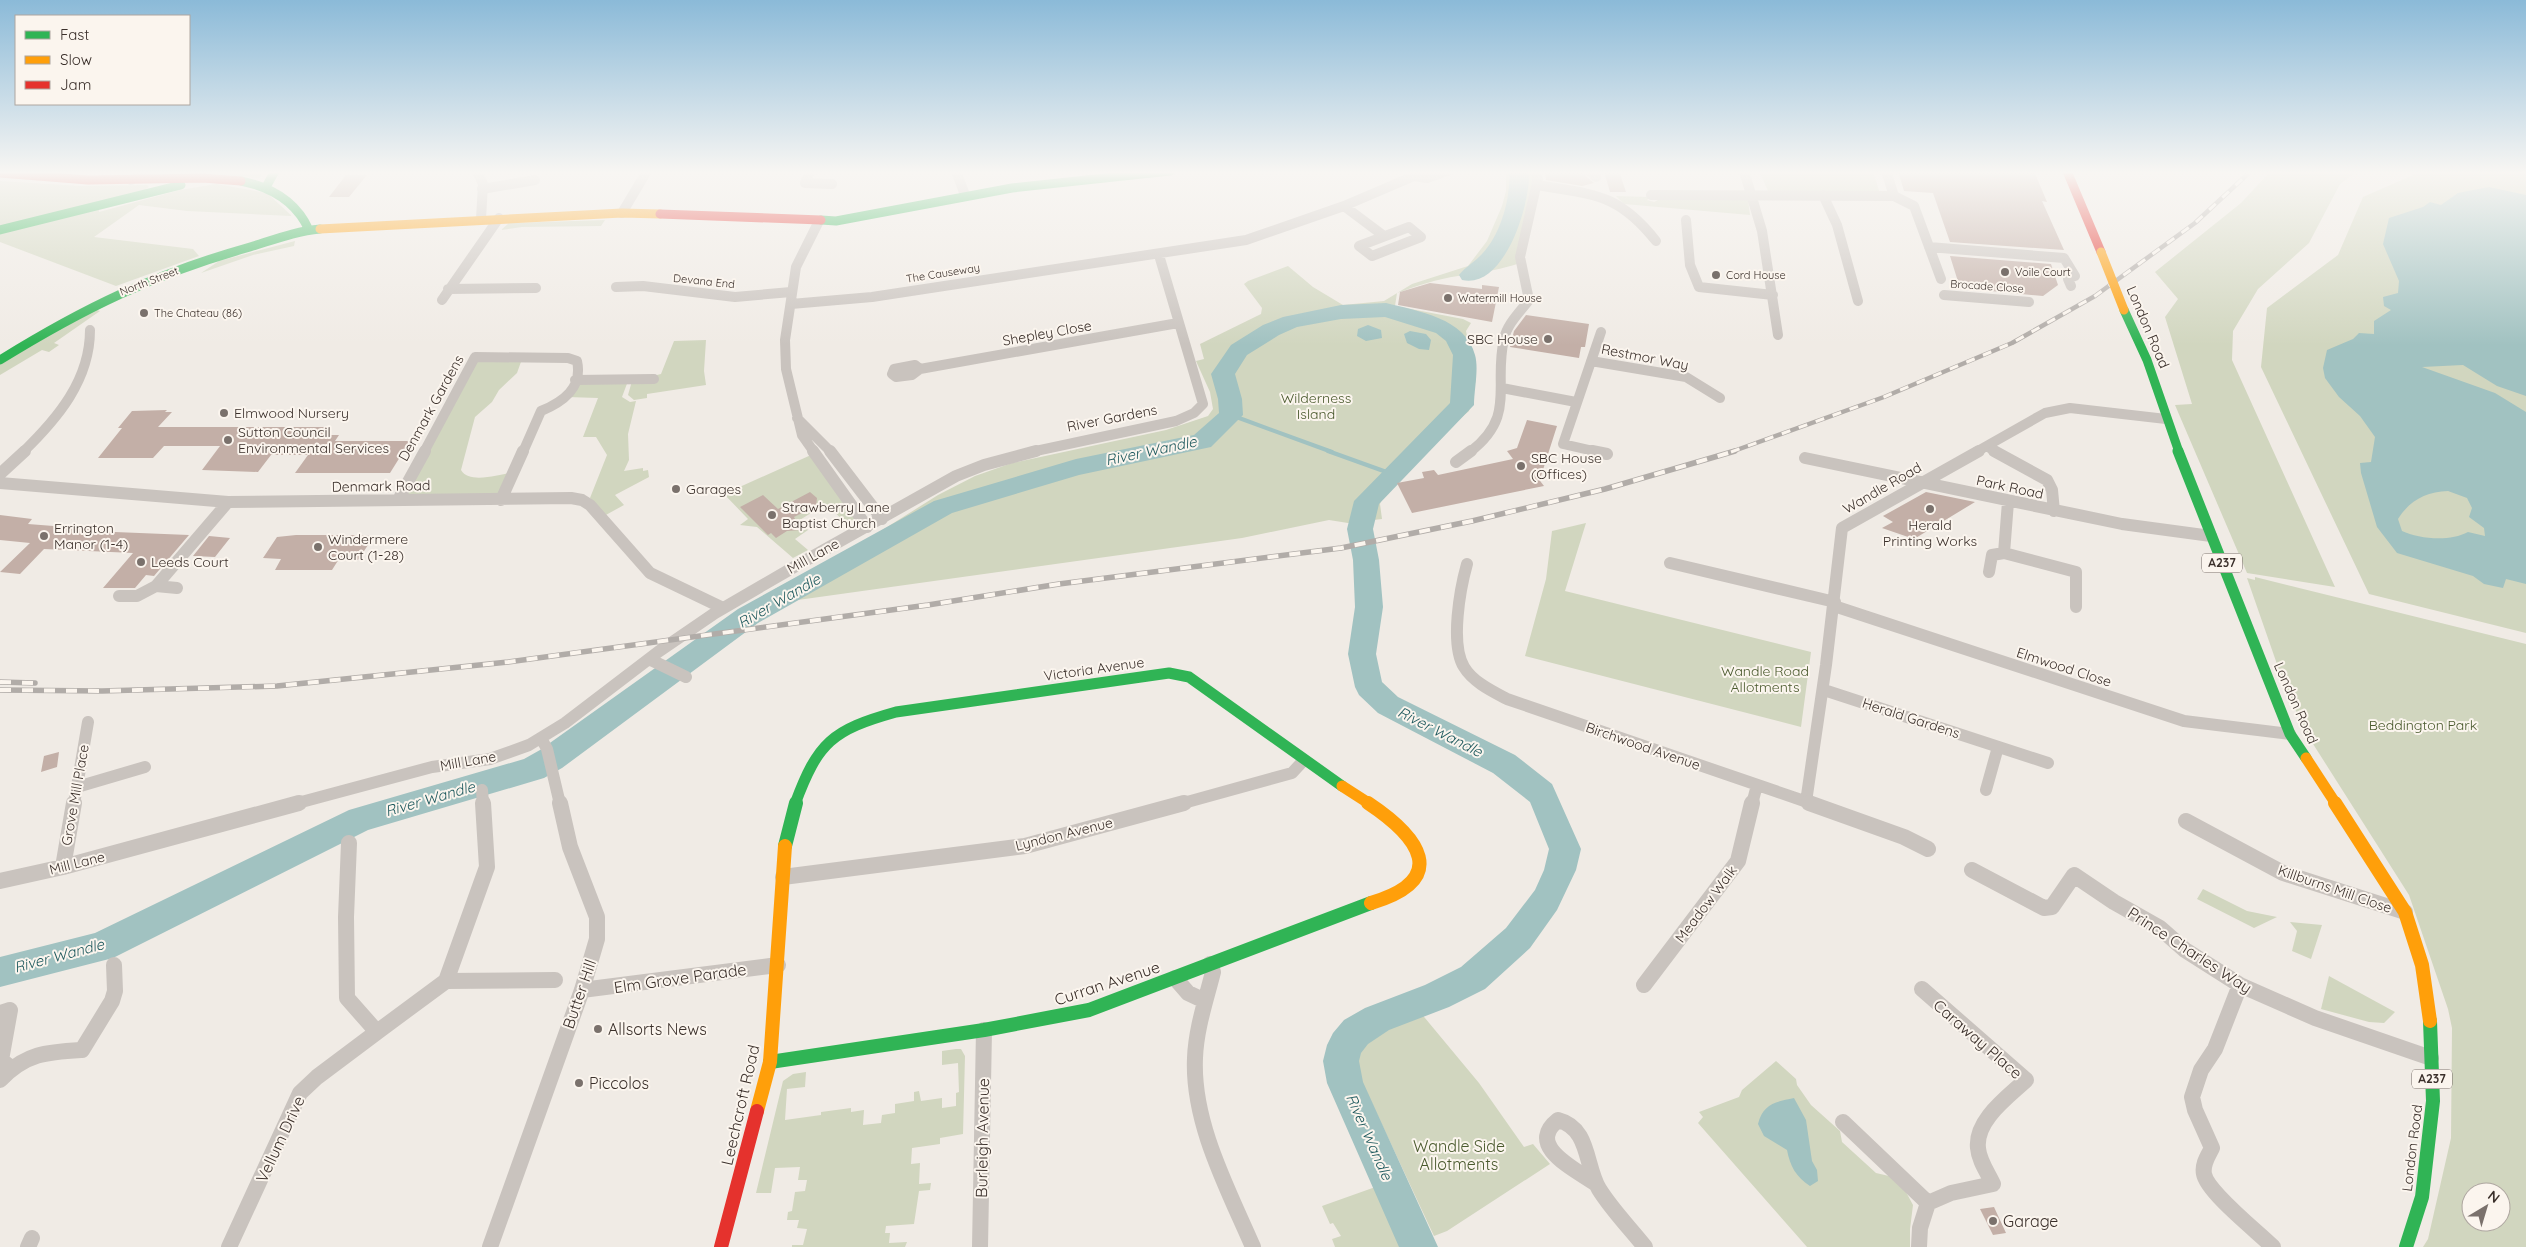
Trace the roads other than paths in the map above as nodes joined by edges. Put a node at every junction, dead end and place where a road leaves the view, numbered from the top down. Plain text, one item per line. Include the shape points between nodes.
1 (322, 229) edge
2 (491, 229) edge
3 (815, 229) edge
4 (1282, 229) edge
5 (1375, 229) edge
6 (1403, 229) edge
7 (1412, 229) edge
8 (1526, 229) edge
9 (1646, 229) edge
10 (1686, 229) edge
11 (1760, 229) edge
12 (1838, 229) edge
13 (1922, 229) edge
14 (2091, 229) edge
15 (309, 230) joint
16 (1384, 236) junction
17 (1656, 241) dead end
18 (1929, 247) junction
19 (2070, 249) dead end
20 (1159, 255) junction
21 (2064, 258) junction
22 (529, 278) dead end
23 (1941, 279) dead end
24 (616, 286) dead end
25 (2071, 286) dead end
26 (523, 288) junction
27 (536, 288) dead end
28 (448, 289) junction
29 (678, 292) junction
30 (790, 292) junction
31 (1773, 294) junction
32 (1944, 295) dead end
33 (442, 300) dead end
34 (670, 300) dead end
35 (1858, 301) dead end
36 (2029, 302) dead end
37 (792, 304) junction
38 (1178, 323) junction
39 (90, 330) dead end
40 (1601, 332) dead end
41 (1778, 335) dead end
42 (0, 360) edge
43 (1591, 361) junction
44 (920, 369) dead end
45 (654, 379) dead end
46 (575, 380) junction
47 (1502, 388) junction
48 (1720, 398) dead end
49 (1576, 402) junction
50 (797, 418) junction
51 (2166, 419) junction
52 (1987, 446) junction
53 (1607, 454) dead end
54 (1805, 458) dead end
55 (1456, 462) dead end
56 (0, 474) edge
57 (0, 483) edge
58 (1920, 483) junction
59 (398, 500) junction
60 (501, 500) junction
61 (228, 502) junction
62 (2008, 502) junction
63 (2054, 511) junction
64 (882, 519) junction
65 (867, 528) junction
66 (2211, 536) junction
67 (2004, 552) junction
68 (1670, 563) dead end
69 (1467, 564) dead end
70 (1989, 572) dead end
71 (156, 586) junction
72 (177, 588) dead end
73 (119, 596) dead end
74 (1834, 604) junction
75 (2076, 607) dead end
76 (723, 608) junction
77 (650, 659) junction
78 (686, 677) dead end
79 (1824, 690) junction
80 (88, 722) dead end
81 (2290, 734) junction
82 (544, 743) junction
83 (1998, 747) junction
84 (1304, 760) junction
85 (2048, 763) dead end
86 (146, 767) dead end
87 (1757, 785) junction
88 (77, 787) junction
89 (482, 790) dead end
90 (1986, 790) dead end
91 (1806, 802) junction
92 (2186, 821) dead end
93 (349, 843) dead end
94 (1928, 849) dead end
95 (63, 867) junction
96 (1972, 870) dead end
97 (783, 877) junction
98 (0, 881) edge
99 (1410, 886) joint
100 (2405, 912) junction
101 (1210, 964) junction
102 (114, 965) dead end
103 (778, 965) junction
104 (1175, 978) junction
105 (555, 980) dead end
106 (446, 981) junction
107 (1644, 985) dead end
108 (2240, 985) junction
109 (1922, 989) dead end
110 (582, 990) junction
111 (1205, 1001) junction
112 (0, 1013) edge
113 (984, 1030) junction
114 (377, 1032) junction
115 (2431, 1058) junction
116 (770, 1062) junction
117 (5, 1074) edge
118 (1843, 1122) dead end
119 (1596, 1184) dead end
120 (1928, 1203) junction
121 (230, 1247) edge
122 (490, 1247) edge
123 (721, 1247) edge
124 (980, 1247) edge
125 (1253, 1247) edge
126 (1645, 1247) edge
127 (1919, 1247) edge
128 (2273, 1247) edge
129 (2406, 1247) edge

1 - 15 main road, North Street
2 - 28 street
3 - 30 street via 796,267
4 - 20 street, The Causeway via 1261,237
5 - 16 street
6 - 16 street
7 - 16 street via 1422,237 1372,256 1359,246
8 - 47 street via 1520,257 1529,300 1504,339
9 - 17 street
10 - 31 street via 1693,279 1699,287
11 - 31 street
12 - 35 street
13 - 18 street
14 - 51 main road, London Road / A237, bridge via 2147,360
15 - 42 main road, North Street via 208,259 129,288 75,314
18 - 21 street
18 - 23 street
19 - 21 street
20 - 37 street, The Causeway via 872,297
20 - 38 street, River Gardens
21 - 25 street via 2075,276 2068,279
22 - 26 street
24 - 29 street, Devana End via 643,286
26 - 27 street
26 - 28 street
28 - 33 street
29 - 30 street, Devana End via 742,297
29 - 34 street
30 - 37 street
31 - 41 street
32 - 36 street, Brocade Close
37 - 50 street via 785,356
38 - 44 street, Shepley Close
38 - 64 street, River Gardens via 1202,398 1202,404 1194,414 1144,428 1000,458 931,489
39 - 56 street via 89,355 79,381 24,452
40 - 43 street, Restmor Way
43 - 48 street, Restmor Way via 1686,377
43 - 49 street, Restmor Way
45 - 46 street
46 - 59 street, Denmark Gardens via 579,366 577,361 568,358 475,357
46 - 60 street via 564,400 541,411
47 - 49 street
47 - 55 street via 1494,428
49 - 53 street, Restmor Way via 1563,444
50 - 64 street via 831,452
50 - 65 street via 802,434
51 - 52 street, Wandle Road via 2070,408 2056,410
51 - 66 main road, London Road / A237
52 - 58 street, Wandle Road
52 - 63 street via 2047,479 2052,489
54 - 58 street, Park Road
57 - 61 street, Denmark Road
58 - 62 street, Park Road
58 - 74 street, Wandle Road via 1842,528
59 - 60 street, Denmark Road
59 - 61 street, Denmark Road
60 - 76 street, Denmark Road via 582,500 650,573
61 - 71 street
62 - 63 street, Park Road
62 - 67 street
63 - 66 street, Park Road
64 - 65 street, Mill Lane
65 - 76 street, Mill Lane
66 - 81 main road, London Road / A237
67 - 70 street via 1992,556
67 - 75 street via 2076,572
68 - 74 street, Elmwood Close
69 - 87 street, Birchwood Avenue via 1462,576 1458,649 1463,666 1482,686 1507,699
71 - 72 street
71 - 73 street via 137,596
74 - 79 street, Wandle Road
74 - 81 street, Elmwood Close via 2184,721
76 - 77 street, Mill Lane
77 - 78 street
77 - 82 street, Mill Lane
79 - 83 street, Herald Gardens
79 - 91 street, Wandle Road
80 - 88 street, Grove Mill Place
81 - 100 main road, London Road / A237
82 - 95 street, Mill Lane via 478,761 432,767
82 - 110 street, Butter Hill via 570,847 597,917 597,939
83 - 85 street, Herald Gardens
83 - 90 street
84 - 97 street, Lyndon Avenue via 1292,773 1283,776 1025,846
84 - 97 main road, Victoria Avenue via 1188,677 1169,673 896,712 875,717 826,743 804,780 796,802 785,843
84 - 99 main road, Victoria Avenue via 1399,826 1417,843 1421,864
86 - 88 street
87 - 91 street, Birchwood Avenue
87 - 107 street, Meadow Walk via 1738,861
88 - 95 street, Grove Mill Place
89 - 106 street via 485,876
91 - 94 street, Birchwood Avenue via 1904,837
92 - 100 street, Killburns Mill Close via 2283,873
93 - 114 street via 347,998
95 - 98 street, Mill Lane
96 - 108 street, Prince Charles Way via 2044,908 2052,907 2074,875 2160,928 2185,950
97 - 103 main road, Leechcroft Road
99 - 101 main road, Curran Avenue
100 - 115 main road, London Road / A237 via 2416,939 2430,1008
101 - 104 main road, Curran Avenue
101 - 111 street via 1213,972
102 - 117 street via 112,1001 82,1050 40,1052 24,1059
103 - 110 street, Elm Grove Parade
103 - 116 main road, Leechcroft Road
104 - 111 street via 1197,999
104 - 113 main road, Curran Avenue via 1089,1010
105 - 106 street
106 - 114 street, Vellum Drive
108 - 115 street, Prince Charles Way via 2315,1018
108 - 128 street via 2192,1097 2212,1148 2203,1168 2205,1177 2213,1189
109 - 120 street, Caraway Place via 2026,1080 1989,1117 1979,1132 1978,1147 1993,1184 1951,1193
110 - 122 street, Butter Hill
111 - 125 street via 1195,1069 1199,1097 1219,1166
112 - 117 street via 10,1010 2,1060
113 - 116 main road, Curran Avenue
113 - 124 street, Burleigh Avenue
114 - 121 street, Vellum Drive via 300,1093
115 - 129 main road, London Road / A237 via 2433,1101 2422,1197
116 - 123 main road, Leechcroft Road
118 - 120 street
119 - 126 street
120 - 127 street via 1920,1228

